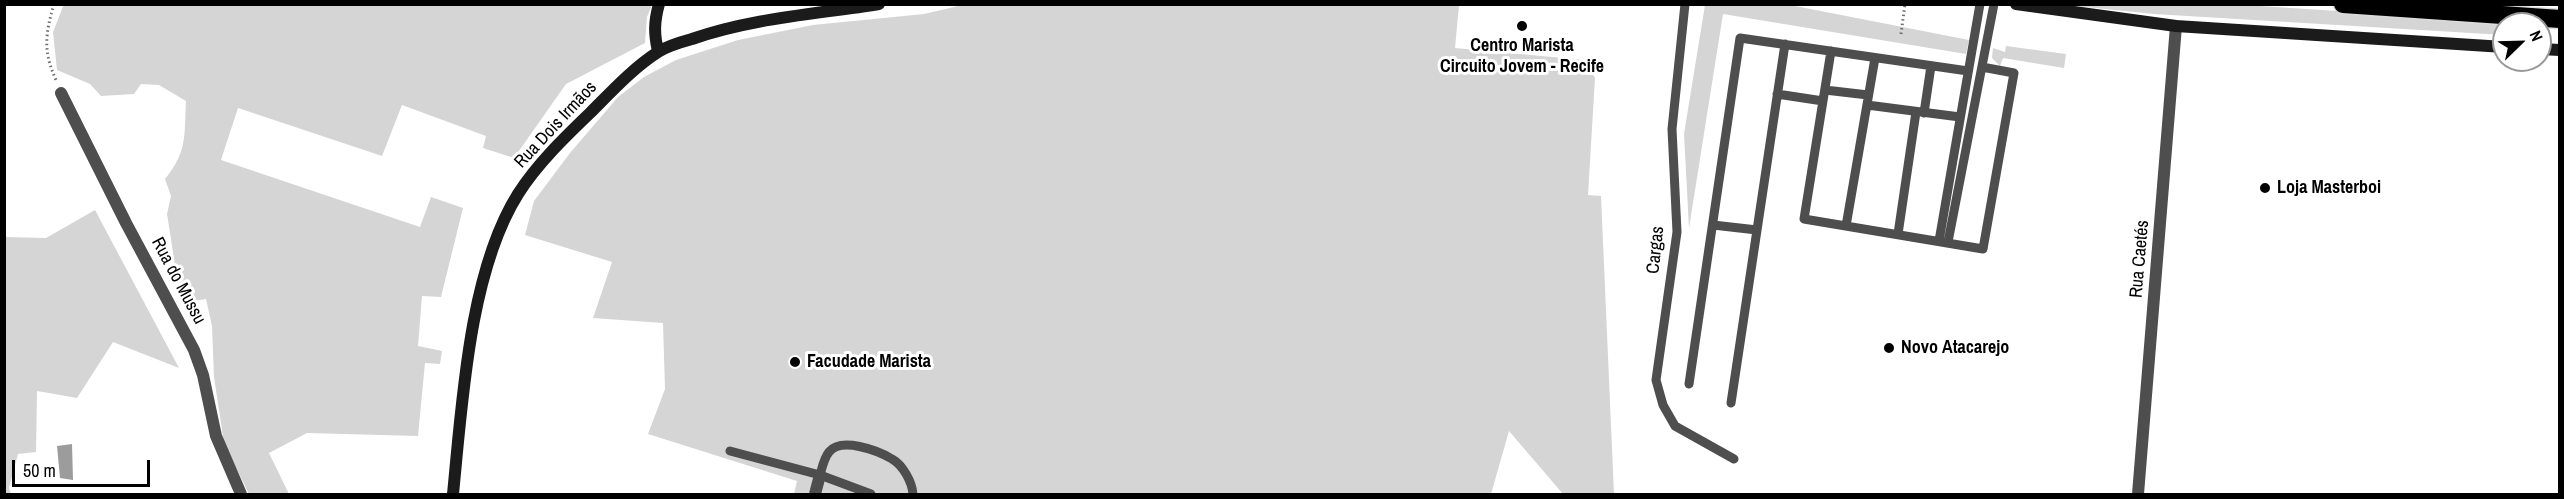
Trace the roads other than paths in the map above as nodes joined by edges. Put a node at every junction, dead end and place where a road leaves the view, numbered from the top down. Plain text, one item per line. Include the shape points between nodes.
1 (659, 4) edge
2 (879, 4) edge
3 (1685, 4) edge
4 (1980, 4) edge
5 (1994, 4) edge
6 (2016, 4) edge
7 (2343, 4) edge
8 (2559, 19) edge
9 (2175, 26) junction
10 (1785, 44) junction
11 (2492, 46) edge
12 (658, 51) junction
13 (1831, 51) junction
14 (1875, 57) junction
15 (1931, 66) junction
16 (1982, 67) junction
17 (1968, 71) junction
18 (1825, 90) junction
19 (61, 93) road end
20 (1777, 94) junction
21 (1868, 100) junction
22 (1823, 101) junction
23 (1920, 112) junction
24 (1960, 117) junction
25 (1713, 225) junction
26 (1846, 226) junction
27 (1757, 230) junction
28 (1898, 234) junction
29 (1943, 242) junction
30 (1689, 384) dead end
31 (1731, 403) dead end
32 (730, 451) dead end
33 (1734, 459) dead end
34 (820, 475) junction
35 (241, 495) edge
36 (453, 495) edge
37 (815, 495) edge
38 (872, 495) edge
39 (913, 495) edge
40 (2138, 495) edge

1 - 12 main road via 654,35
2 - 12 main road, Rua Dois Irmãos via 745,24
3 - 33 lane, Cargas via 1672,129 1677,232 1656,380 1663,405 1675,426
4 - 17 lane
5 - 16 lane
6 - 9 main road
7 - 8 highway
9 - 11 main road
9 - 40 street, Rua Caetés
10 - 13 lane
10 - 20 lane
10 - 25 lane via 1740,38
12 - 36 main road, Rua Dois Irmãos via 560,142 518,194 500,229 485,274 467,361
13 - 14 lane
13 - 18 lane
14 - 15 lane
14 - 21 lane
15 - 17 lane
15 - 23 lane
16 - 29 lane
16 - 29 lane via 2014,73 1983,249
17 - 24 lane
18 - 21 lane
18 - 22 lane
19 - 35 street, Rua do Mussu via 194,350 216,436
20 - 22 lane
20 - 27 lane
21 - 23 lane
21 - 26 lane
22 - 26 lane via 1804,219
23 - 24 lane
23 - 28 lane
24 - 29 lane
25 - 27 lane
25 - 30 lane
26 - 28 lane
27 - 31 lane
28 - 29 lane
32 - 34 lane
34 - 37 street
34 - 38 lane
34 - 39 lane via 828,453 837,446 857,446 893,459 905,472

